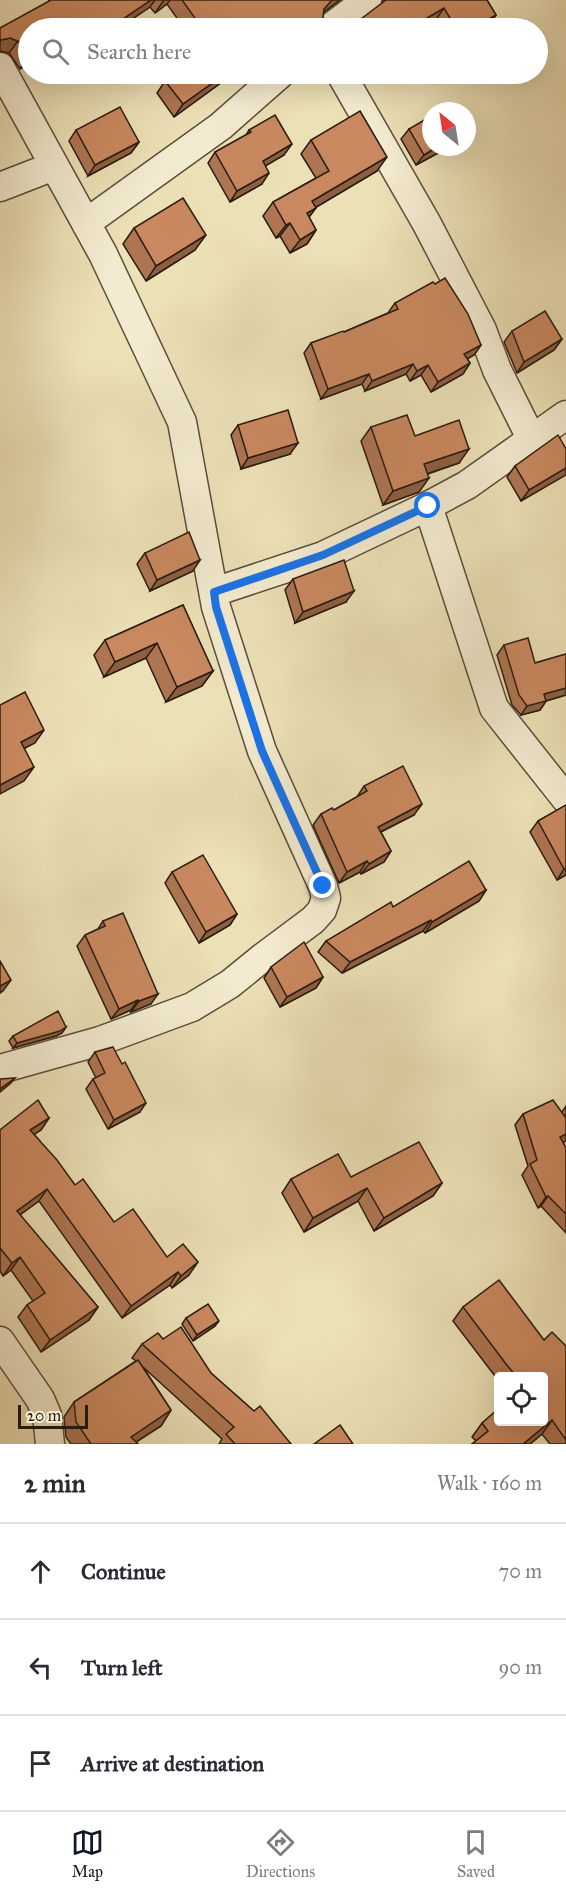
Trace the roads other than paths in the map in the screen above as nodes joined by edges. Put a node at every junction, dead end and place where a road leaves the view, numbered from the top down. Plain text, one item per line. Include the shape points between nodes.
1 (367, 0) edge
2 (343, 18) edge
3 (0, 66) edge
4 (269, 84) edge
5 (347, 84) edge
6 (54, 166) junction
7 (0, 187) edge
8 (86, 223) junction
9 (566, 415) edge
10 (532, 440) junction
11 (428, 506) junction
12 (214, 592) junction
13 (566, 799) edge
14 (0, 1069) edge
15 (0, 1341) edge
16 (50, 1444) edge

1 - 2 street
3 - 6 street
4 - 8 street via 221,126
5 - 10 street via 477,319 496,370
6 - 7 street
6 - 8 street
8 - 12 street via 182,422
9 - 10 street
10 - 11 street via 467,485
11 - 12 street via 323,555
11 - 13 street via 494,708
12 - 14 street via 262,751 323,886 326,898 322,910 230,984 192,1007 100,1041
15 - 16 street via 40,1399 47,1415

